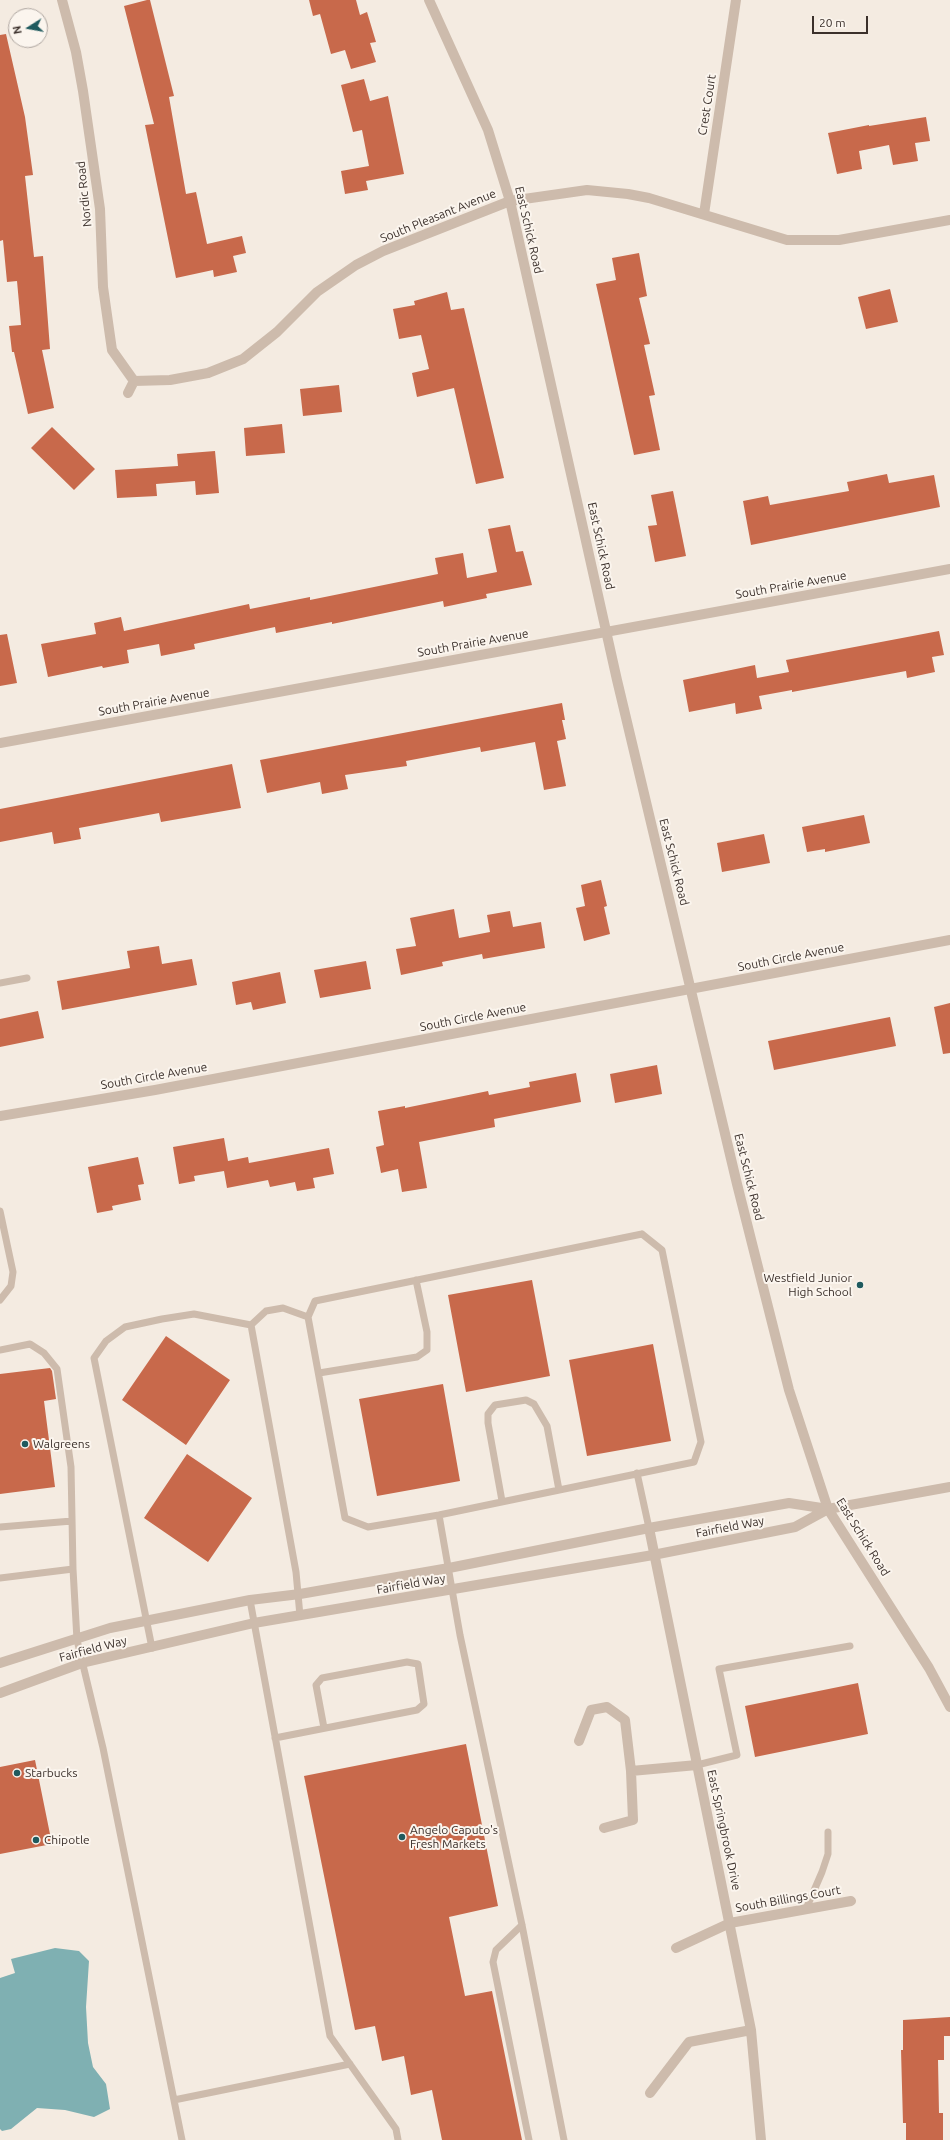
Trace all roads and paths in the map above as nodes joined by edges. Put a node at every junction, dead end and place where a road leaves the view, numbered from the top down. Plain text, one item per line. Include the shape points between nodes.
1 (62, 0) edge
2 (429, 0) edge
3 (736, 0) edge
4 (510, 201) junction
5 (704, 214) junction
6 (950, 220) edge
7 (134, 381) junction
8 (128, 393) dead end
9 (950, 569) edge
10 (606, 632) junction
11 (0, 744) edge
12 (950, 940) edge
13 (27, 978) dead end
14 (0, 983) edge
15 (691, 989) junction
16 (0, 1116) edge
17 (0, 1211) edge
18 (416, 1280) junction
19 (0, 1300) edge
20 (308, 1317) junction
21 (251, 1325) junction
22 (0, 1350) edge
23 (319, 1373) junction
24 (638, 1473) junction
25 (950, 1487) edge
26 (559, 1490) junction
27 (502, 1501) junction
28 (828, 1509) junction
29 (439, 1515) junction
30 (72, 1521) junction
31 (0, 1527) edge
32 (649, 1528) junction
33 (653, 1555) junction
34 (448, 1568) junction
35 (73, 1569) junction
36 (0, 1578) edge
37 (453, 1591) junction
38 (300, 1594) junction
39 (250, 1600) junction
40 (300, 1616) junction
41 (146, 1621) junction
42 (254, 1623) junction
43 (77, 1640) junction
44 (850, 1646) dead end
45 (152, 1648) junction
46 (0, 1663) edge
47 (82, 1663) junction
48 (0, 1693) edge
49 (950, 1706) edge
50 (324, 1728) junction
51 (275, 1738) junction
52 (579, 1741) dead end
53 (697, 1765) junction
54 (631, 1771) junction
55 (604, 1828) dead end
56 (828, 1832) dead end
57 (851, 1901) dead end
58 (806, 1909) junction
59 (730, 1922) junction
60 (522, 1925) junction
61 (676, 1948) dead end
62 (751, 2030) junction
63 (350, 2064) junction
64 (650, 2093) dead end
65 (174, 2100) junction
66 (182, 2140) edge
67 (398, 2140) edge
68 (529, 2140) edge
69 (564, 2140) edge
70 (761, 2140) edge

1 - 7 street, Nordic Road via 76,52 100,209 103,287 112,350
2 - 4 street, East Schick Road via 488,130
3 - 5 street, Crest Court
4 - 5 street, South Pleasant Avenue via 588,190 649,198
4 - 7 street, South Pleasant Avenue via 383,251 356,265 317,292 277,332 243,359 208,373 170,380
4 - 10 street, East Schick Road
5 - 6 street, South Pleasant Avenue via 787,240 839,240
7 - 8 street
9 - 10 street, South Prairie Avenue
10 - 11 street, South Prairie Avenue
10 - 15 street, East Schick Road
12 - 15 street, South Circle Avenue
13 - 14 lane
15 - 16 street, South Circle Avenue
15 - 28 street, East Schick Road via 789,1390
17 - 19 lane via 13,1272 11,1286
18 - 20 lane via 315,1301
18 - 23 lane via 427,1332 427,1350 417,1357
18 - 24 lane via 642,1234 662,1250 701,1442 694,1462
20 - 21 lane via 283,1308 266,1311
20 - 23 lane
21 - 38 lane
21 - 41 lane via 194,1314 162,1319 125,1327 106,1341 94,1358
22 - 30 lane via 30,1344 44,1353 57,1369 71,1467
23 - 29 lane via 345,1518 368,1527
24 - 26 lane
24 - 32 lane
25 - 28 street, Fairfield Way
26 - 27 lane
26 - 27 lane via 547,1426 534,1404 526,1400 496,1405 488,1414 488,1423
27 - 29 lane
28 - 32 street, Fairfield Way via 789,1503
28 - 33 street, Fairfield Way via 795,1527
28 - 49 street, East Schick Road
29 - 34 lane
30 - 31 lane
30 - 35 lane
32 - 33 street, East Springbrook Drive
32 - 34 street, Fairfield Way
33 - 37 street, Fairfield Way
33 - 53 street, East Springbrook Drive
34 - 37 lane
34 - 38 street, Fairfield Way
35 - 36 lane
35 - 43 lane
37 - 40 street, Fairfield Way
37 - 60 lane via 460,1635
38 - 39 street, Fairfield Way
38 - 40 lane
39 - 41 street, Fairfield Way
39 - 42 lane
40 - 42 street, Fairfield Way
41 - 43 street, Fairfield Way via 110,1628
41 - 45 lane
42 - 45 street, Fairfield Way
42 - 51 lane
43 - 46 street, Fairfield Way
43 - 47 lane
44 - 53 lane via 719,1669 738,1755
45 - 47 street, Fairfield Way
47 - 48 street, Fairfield Way
47 - 65 lane via 103,1748
50 - 50 lane via 417,1710 424,1704 418,1664 407,1662 322,1678 316,1685
50 - 51 lane
51 - 63 lane via 330,2036
52 - 54 street via 591,1710 607,1707 625,1720
53 - 54 street
53 - 59 street, East Springbrook Drive
54 - 55 street via 633,1820
56 - 58 lane via 828,1854
57 - 58 street, South Billings Court
58 - 59 street, South Billings Court
59 - 61 street, South Billings Court
59 - 62 street, East Springbrook Drive
60 - 68 lane via 496,1950 493,1962
60 - 69 lane
62 - 64 street via 689,2042
62 - 70 street, East Springbrook Drive
63 - 65 lane
63 - 67 lane via 396,2129
65 - 66 lane

